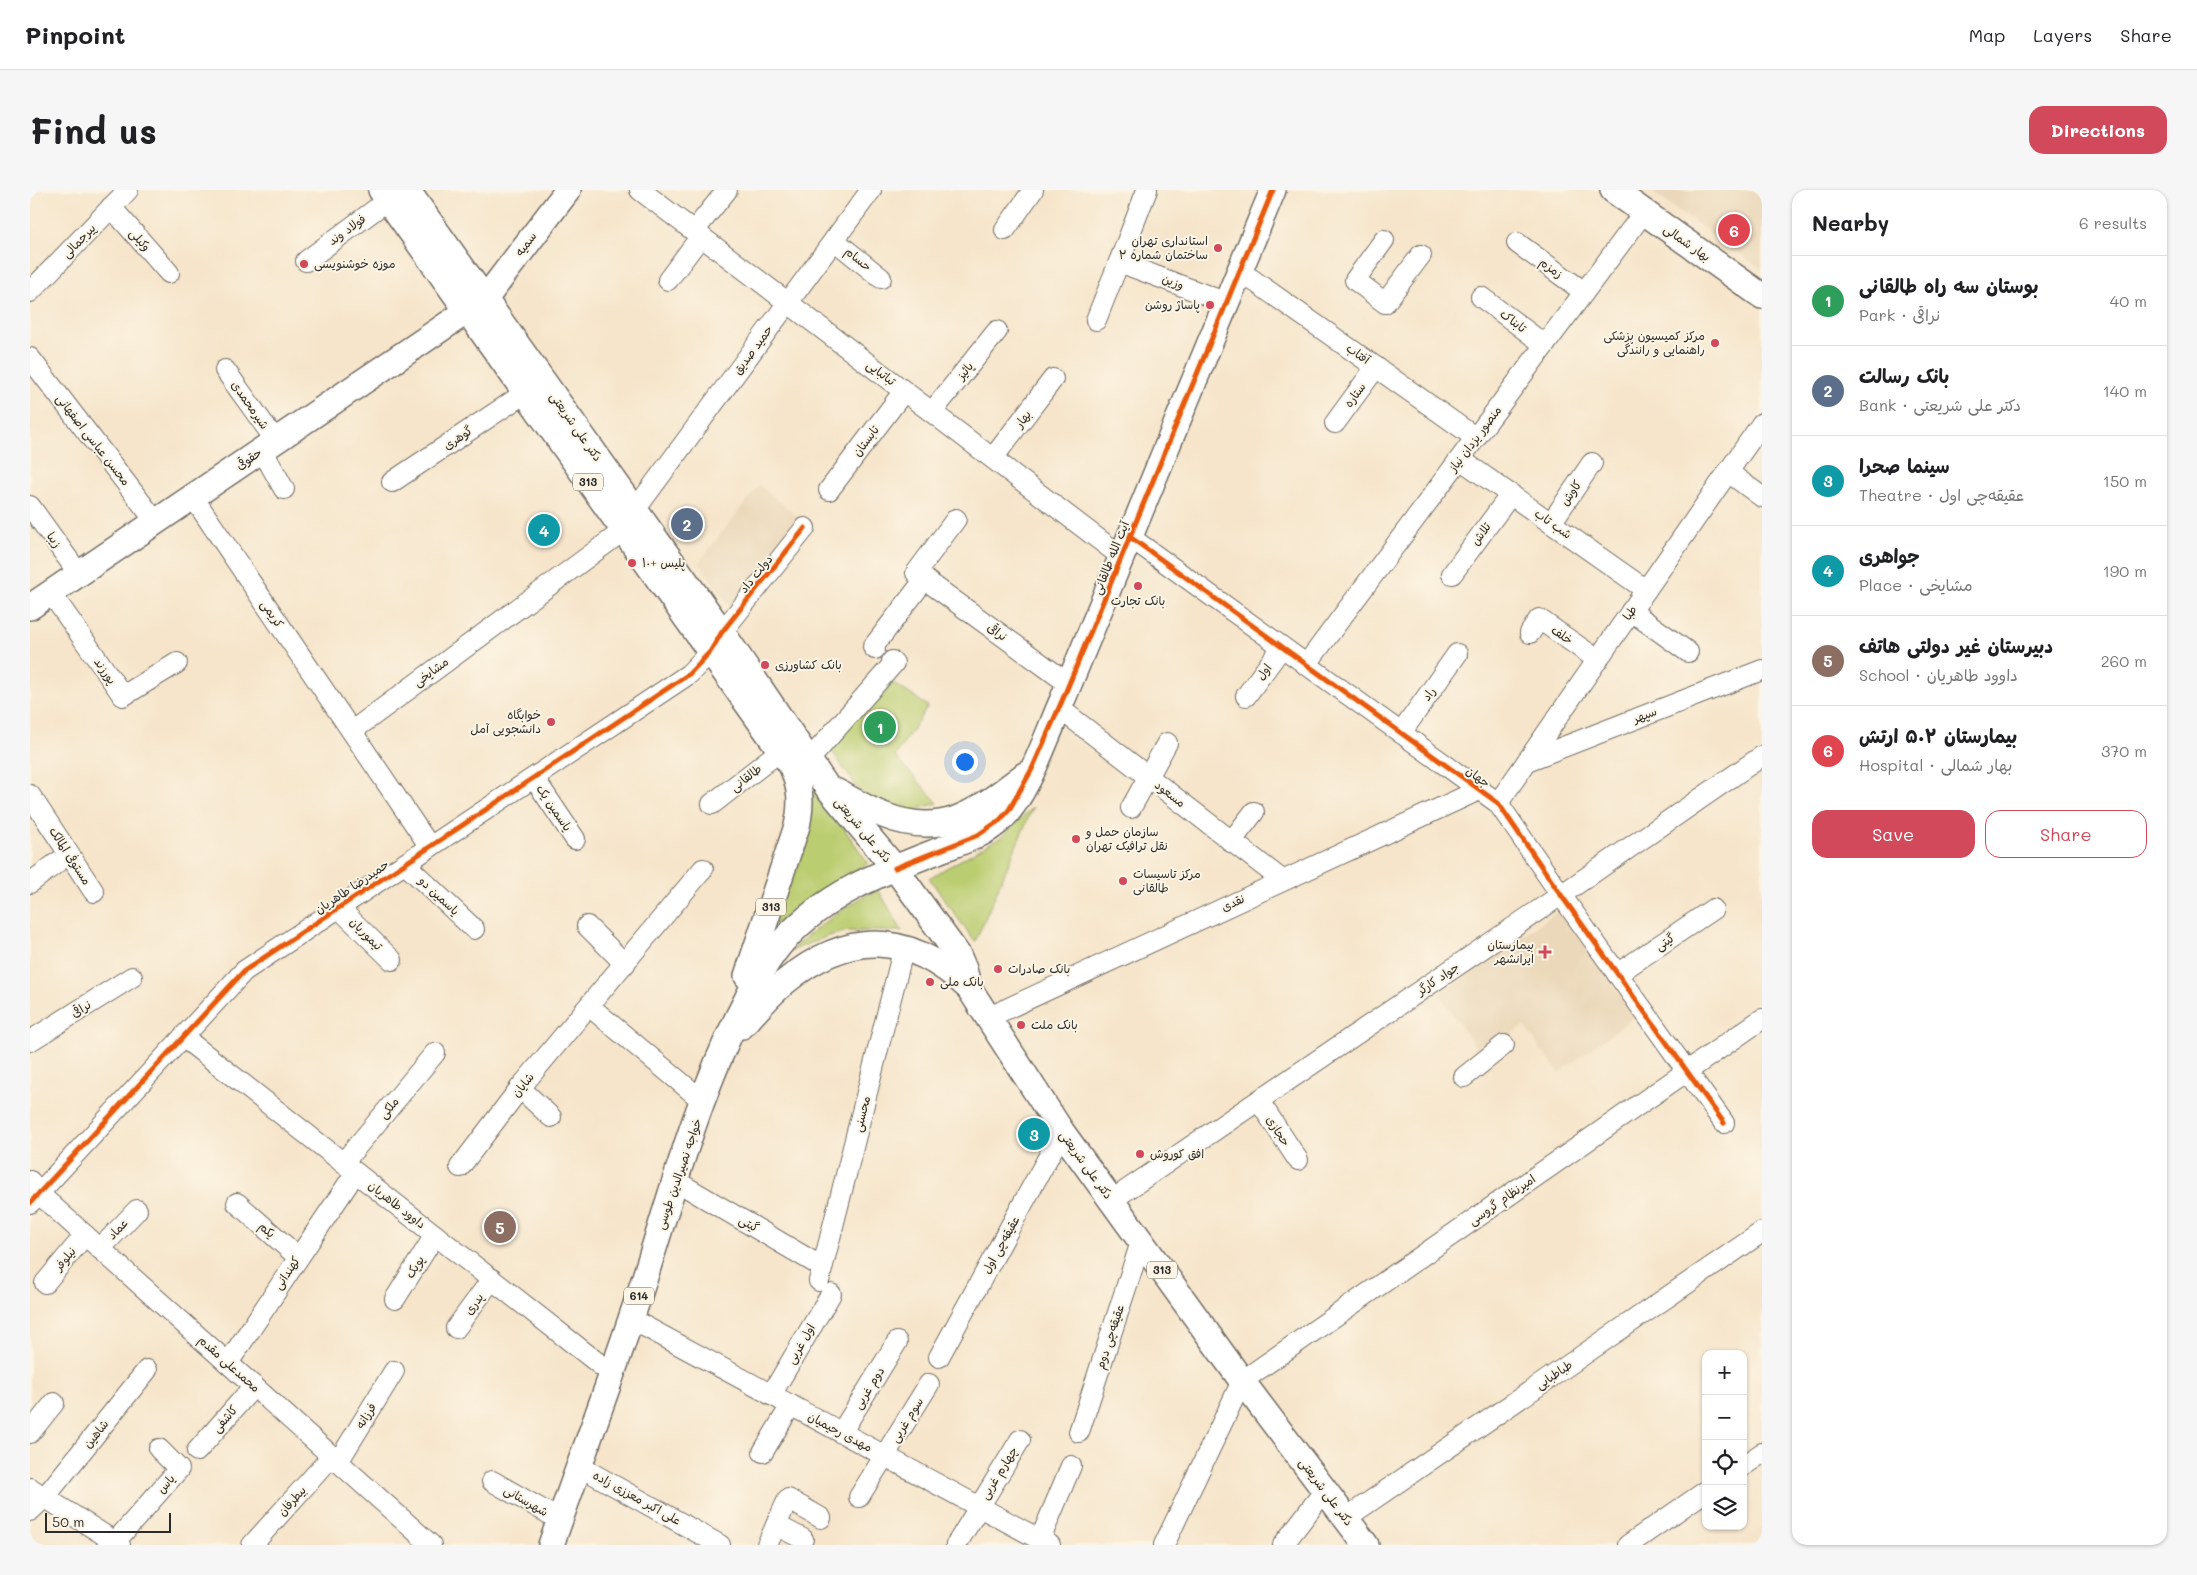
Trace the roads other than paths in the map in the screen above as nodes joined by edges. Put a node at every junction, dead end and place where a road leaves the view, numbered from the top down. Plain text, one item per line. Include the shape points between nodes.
1 (128, 190) edge
2 (568, 190) edge
3 (640, 190) edge
4 (727, 190) edge
5 (871, 190) edge
6 (1033, 190) edge
7 (1147, 190) edge
8 (1273, 190) edge
9 (1612, 190) edge
10 (392, 193) edge
11 (111, 207) junction
12 (1644, 212) junction
13 (1005, 230) dead end
14 (698, 234) junction
15 (834, 240) junction
16 (1384, 240) dead end
17 (1517, 243) dead end
18 (1421, 255) dead end
19 (306, 261) dead end
20 (1119, 262) junction
21 (1240, 271) junction
22 (169, 273) dead end
23 (881, 278) dead end
24 (668, 280) dead end
25 (30, 292) edge
26 (1584, 292) junction
27 (1760, 292) edge
28 (1481, 297) dead end
29 (788, 303) junction
30 (1226, 303) junction
31 (476, 305) junction
32 (1096, 320) dead end
33 (997, 331) dead end
34 (1545, 346) junction
35 (30, 358) edge
36 (1376, 367) junction
37 (225, 370) dead end
38 (1053, 379) dead end
39 (904, 391) junction
40 (525, 393) junction
41 (932, 412) junction
42 (1762, 423) edge
43 (1335, 424) dead end
44 (1476, 438) junction
45 (269, 446) junction
46 (993, 458) junction
47 (1460, 459) junction
48 (1592, 463) dead end
49 (1728, 472) junction
50 (392, 482) dead end
51 (284, 489) dead end
52 (829, 490) dead end
53 (1511, 494) junction
54 (193, 497) junction
55 (1762, 497) edge
56 (30, 506) edge
57 (956, 519) dead end
58 (629, 520) junction
59 (156, 522) junction
60 (1551, 523) junction
61 (805, 528) dead end
62 (1126, 547) junction
63 (78, 574) junction
64 (1452, 574) dead end
65 (925, 579) junction
66 (1646, 590) junction
67 (51, 593) junction
68 (30, 607) edge
69 (1631, 611) junction
70 (1530, 633) dead end
71 (716, 642) junction
72 (1282, 647) junction
73 (875, 649) dead end
74 (1688, 652) dead end
75 (1457, 654) dead end
76 (1598, 660) junction
77 (892, 661) dead end
78 (177, 663) dead end
79 (1306, 665) junction
80 (1762, 670) edge
81 (1069, 684) junction
82 (1246, 696) dead end
83 (1059, 708) junction
84 (352, 731) junction
85 (1401, 733) junction
86 (1167, 743) dead end
87 (780, 751) junction
88 (1762, 756) edge
89 (809, 760) junction
90 (1527, 761) junction
91 (1032, 770) junction
92 (1149, 777) junction
93 (534, 778) junction
94 (827, 787) junction
95 (1479, 790) junction
96 (30, 795) edge
97 (1498, 803) junction
98 (712, 804) dead end
99 (1131, 808) dead end
100 (1254, 812) dead end
101 (37, 820) edge
102 (575, 839) dead end
103 (1231, 842) junction
104 (430, 847) junction
105 (58, 862) dead end
106 (405, 864) junction
107 (895, 868) junction
108 (703, 869) dead end
109 (1282, 880) junction
110 (30, 883) edge
111 (94, 892) dead end
112 (1561, 896) junction
113 (339, 908) junction
114 (1713, 909) dead end
115 (587, 926) dead end
116 (474, 929) dead end
117 (904, 947) junction
118 (392, 960) dead end
119 (625, 964) junction
120 (1617, 974) junction
121 (132, 977) dead end
122 (969, 988) junction
123 (589, 1006) junction
124 (987, 1018) junction
125 (1762, 1019) edge
126 (183, 1037) junction
127 (30, 1041) edge
128 (1504, 1045) dead end
129 (722, 1047) junction
130 (435, 1053) dead end
131 (1687, 1071) junction
132 (1464, 1077) dead end
133 (520, 1088) junction
134 (703, 1101) junction
135 (1259, 1101) junction
136 (551, 1117) dead end
137 (1724, 1123) dead end
138 (1062, 1132) junction
139 (1298, 1160) dead end
140 (343, 1163) junction
141 (460, 1167) dead end
142 (676, 1181) junction
143 (348, 1184) dead end
144 (33, 1192) edge
145 (1112, 1200) junction
146 (237, 1202) dead end
147 (137, 1210) dead end
148 (1762, 1232) edge
149 (435, 1235) junction
150 (92, 1242) junction
151 (1141, 1242) junction
152 (298, 1258) junction
153 (492, 1279) junction
154 (824, 1281) junction
155 (45, 1283) dead end
156 (395, 1299) dead end
157 (631, 1319) junction
158 (456, 1328) dead end
159 (897, 1342) dead end
160 (939, 1357) dead end
161 (228, 1363) junction
162 (147, 1370) dead end
163 (394, 1371) dead end
164 (612, 1374) junction
165 (1242, 1381) junction
166 (929, 1384) dead end
167 (254, 1386) junction
168 (771, 1395) junction
169 (54, 1403) dead end
170 (791, 1405) junction
171 (1079, 1432) dead end
172 (30, 1433) edge
173 (842, 1433) junction
174 (1020, 1440) dead end
175 (159, 1450) dead end
176 (197, 1451) dead end
177 (763, 1452) dead end
178 (1762, 1453) edge
179 (884, 1456) junction
180 (335, 1459) junction
181 (1747, 1463) edge
182 (579, 1466) junction
183 (1071, 1466) dead end
184 (492, 1481) dead end
185 (1325, 1490) junction
186 (37, 1493) edge
187 (1702, 1495) edge
188 (859, 1497) dead end
189 (978, 1506) junction
190 (30, 1511) edge
191 (821, 1518) dead end
192 (1346, 1518) junction
193 (560, 1520) junction
194 (776, 1525) junction
195 (803, 1539) dead end
196 (111, 1542) edge
197 (1046, 1543) edge
198 (252, 1545) edge
199 (431, 1545) edge
200 (551, 1545) edge
201 (720, 1545) edge
202 (767, 1545) edge
203 (956, 1545) edge
204 (1164, 1545) edge
205 (1283, 1545) edge
206 (1366, 1545) edge
207 (1628, 1545) edge

1 - 11 street, پیرجمالی
2 - 31 main road, سمیه
3 - 14 street, تباتبایی
4 - 14 street
5 - 15 street, حمید صدیق
6 - 13 street
7 - 20 street
8 - 21 main road, آیت الله طالقانی
9 - 12 main road, بهار شمالی
10 - 19 street, فولاد وند
10 - 31 main road, دکتر علی شریعتی / 313
11 - 22 street, وکیلی
11 - 25 street, پیرجمالی
12 - 26 street, منصور یزدان نیاز
12 - 27 main road, بهار شمالی
14 - 24 street
14 - 29 street, تباتبایی
15 - 23 street, حسام
15 - 29 street, حمید صدیق
16 - 18 street via 1355,280 1385,303
17 - 26 street, زمزم
20 - 30 street, وزین
20 - 32 street
21 - 30 main road, آیت الله طالقانی
21 - 36 street, آفتاب
26 - 34 street, منصور یزدان نیاز
28 - 34 street, تابناک
29 - 39 street, تباتبایی
29 - 58 street, حمید صدیق
30 - 62 main road, آیت الله طالقانی
31 - 40 main road, دکتر علی شریعتی / 313
31 - 45 main road, حقوقی
31 - 58 main road, دکتر علی شریعتی / 313
33 - 41 street, پائیز
34 - 44 street, منصور یزدان نیاز
35 - 59 street, محسن عباسی اصفهانی
36 - 43 street, ستاره
36 - 44 street, آفتاب
37 - 45 street, شیرمحمدی
38 - 46 street, بهار
39 - 41 street, تباتبایی
39 - 52 street, تابستان
40 - 50 street, گوهری
40 - 58 main road, دکتر علی شریعتی / 313
41 - 46 street, تباتبایی
42 - 49 street, طبا
44 - 47 street, منصور یزدان نیاز
45 - 51 street, شیرمحمدی
45 - 54 main road, حقوقی
46 - 62 street, تباتبایی
47 - 53 street, شب تاب
47 - 79 street, منصور یزدان نیاز
48 - 60 street, کاوش
49 - 55 street
49 - 66 street, طبا
53 - 60 street, شب تاب
53 - 64 street, تلاش
54 - 59 main road, حقوقی
54 - 84 street, کریمی
56 - 63 street, زیبا
57 - 65 street via 916,573
58 - 71 main road, دکتر علی شریعتی / 313
58 - 84 street, مشایخی
59 - 63 main road, حقوقی
60 - 66 street, شب تاب
61 - 71 street, دولت داد
62 - 72 street, جهان
62 - 81 main road, آیت الله طالقانی
63 - 67 main road, حقوقی
65 - 73 street via 873,647
65 - 81 street, نراقی
66 - 69 street, طبا
67 - 68 main road, حقوقی
67 - 78 street, پورزند via 123,696
69 - 74 street
69 - 76 street, طبا
70 - 76 street, خلف via 1539,620
71 - 87 main road, دکتر علی شریعتی / 313
71 - 89 main road, دکتر علی شریعتی / 313
71 - 93 street, حمیدرضا طاهریان via 689,674
72 - 79 street, جهان
72 - 82 street, اول
75 - 85 street, راد
76 - 90 street, طبا
77 - 89 street via 894,663
79 - 85 street, جهان
80 - 90 street, سپهر
81 - 83 main road, آیت الله طالقانی
83 - 91 main road, آیت الله طالقانی
83 - 92 street, مسعود
84 - 104 street
85 - 95 street, جهان
86 - 92 street
87 - 98 street, طالقانی
87 - 129 main road, دکتر علی شریعتی / 313 via 796,777 801,792 801,808 766,923
88 - 112 street, جواد کارگر
89 - 94 main road, دکتر علی شریعتی / 313
90 - 97 street, طبا
91 - 94 main road via 983,806 959,819 929,825 882,815
91 - 107 main road, آیت الله طالقانی via 1009,810 988,829
92 - 99 street
92 - 103 street, مسعود
93 - 102 street, یاسمین یک
93 - 104 street, حمیدرضا طاهریان
94 - 107 main road, دکتر علی شریعتی / 313
95 - 97 street, جهان
95 - 109 street, نقدی
96 - 101 street, مستوفی المالک
97 - 112 street, جهان
100 - 103 street
101 - 111 street, مستوفی المالک
103 - 109 street, مسعود
104 - 106 street, حمیدرضا طاهریان
105 - 110 street
106 - 113 street, حمیدرضا طاهریان
106 - 116 street, یاسمین دو
107 - 122 main road, دکتر علی شریعتی / 313 via 958,955
107 - 129 main road, خواجه نصیرالدین طوسی / 614 via 843,891 784,940 760,973
108 - 119 street, شایان
109 - 124 street, نقدی
112 - 120 street, جهان
112 - 135 street, جواد کارگر
113 - 118 street, تیموریان
113 - 126 street, حمیدرضا طاهریان via 244,971
114 - 120 street, گیتی
115 - 119 street
117 - 122 main road via 930,960
117 - 129 main road via 866,944 844,948 817,960 784,983
117 - 154 street, محسنی
119 - 123 street, شایان
120 - 131 street, جهان
121 - 127 street, نراقی
122 - 124 main road, دکتر علی شریعتی / 313
123 - 133 street, شایان
123 - 134 street
124 - 138 main road, دکتر علی شریعتی / 313
125 - 131 street, امیرنظام گروسی
126 - 140 street, داوود طاهریان
126 - 144 street, حمیدرضا طاهریان
128 - 132 street
129 - 134 main road, خواجه نصیرالدین طوسی / 614
130 - 140 street, ملکی
131 - 137 street, جهان
131 - 165 street, امیرنظام گروسی
133 - 136 street
133 - 141 street, شایان
134 - 142 main road, خواجه نصیرالدین طوسی / 614
135 - 139 street, حجازی
135 - 145 street, جواد کارگر
138 - 145 main road, دکتر علی شریعتی / 313
138 - 160 street, عقیقه‌چی اول
140 - 149 street, داوود طاهریان
142 - 154 street, گیتی
142 - 157 main road, خواجه نصیرالدین طوسی / 614
143 - 152 street, کهندانی
144 - 150 street, محمدعلی مقدم
145 - 151 main road, دکتر علی شریعتی / 313
146 - 152 street, یکم
147 - 150 street, عماد
148 - 192 street, طباطبایی
149 - 153 street, داوود طاهریان
149 - 156 street, پوپک
150 - 155 street, نیلوفر
150 - 161 street, محمدعلی مقدم
151 - 165 main road, دکتر علی شریعتی / 313
151 - 171 street, عقیقه‌چی دوم
152 - 161 street, کهندانی
153 - 158 street, پدری
153 - 164 street, داوود طاهریان
154 - 168 street, اول غربی
157 - 164 main road, خواجه نصیرالدین طوسی / 614
157 - 168 street, مهدی رحیمیان
159 - 173 street, دوم غربی
161 - 167 street, محمدعلی مقدم
162 - 186 street, شاهین
163 - 180 street, فرزانه
164 - 182 main road, خواجه نصیرالدین طوسی / 614
165 - 185 main road, دکتر علی شریعتی / 313
165 - 204 street
166 - 179 street, سوم غربی
167 - 176 street, کاشفی
167 - 180 street, محمدعلی مقدم
168 - 170 street, مهدی رحیمیان
169 - 172 street
170 - 173 street, مهدی رحیمیان
170 - 177 street
173 - 179 street, مهدی رحیمیان
174 - 189 street, چهارم غربی
175 - 196 street, یاس via 179,1469
178 - 181 street
179 - 188 street, سوم غربی
179 - 189 street, مهدی رحیمیان
180 - 198 street, بیطرفان
180 - 199 street, محمدعلی مقدم
182 - 193 main road, خواجه نصیرالدین طوسی / 614
182 - 201 street, علی اکبر معززی زاده
183 - 197 street
184 - 193 street, شهرستانی
185 - 192 main road, دکتر علی شریعتی / 313
185 - 205 street
186 - 190 street, شاهین
186 - 196 street
187 - 207 street
189 - 197 street, مهدی رحیمیان
189 - 203 street, چهارم غربی
191 - 194 street via 788,1499
192 - 206 main road, دکتر علی شریعتی / 313
193 - 200 main road, خواجه نصیرالدین طوسی / 614
194 - 195 street
194 - 202 street

